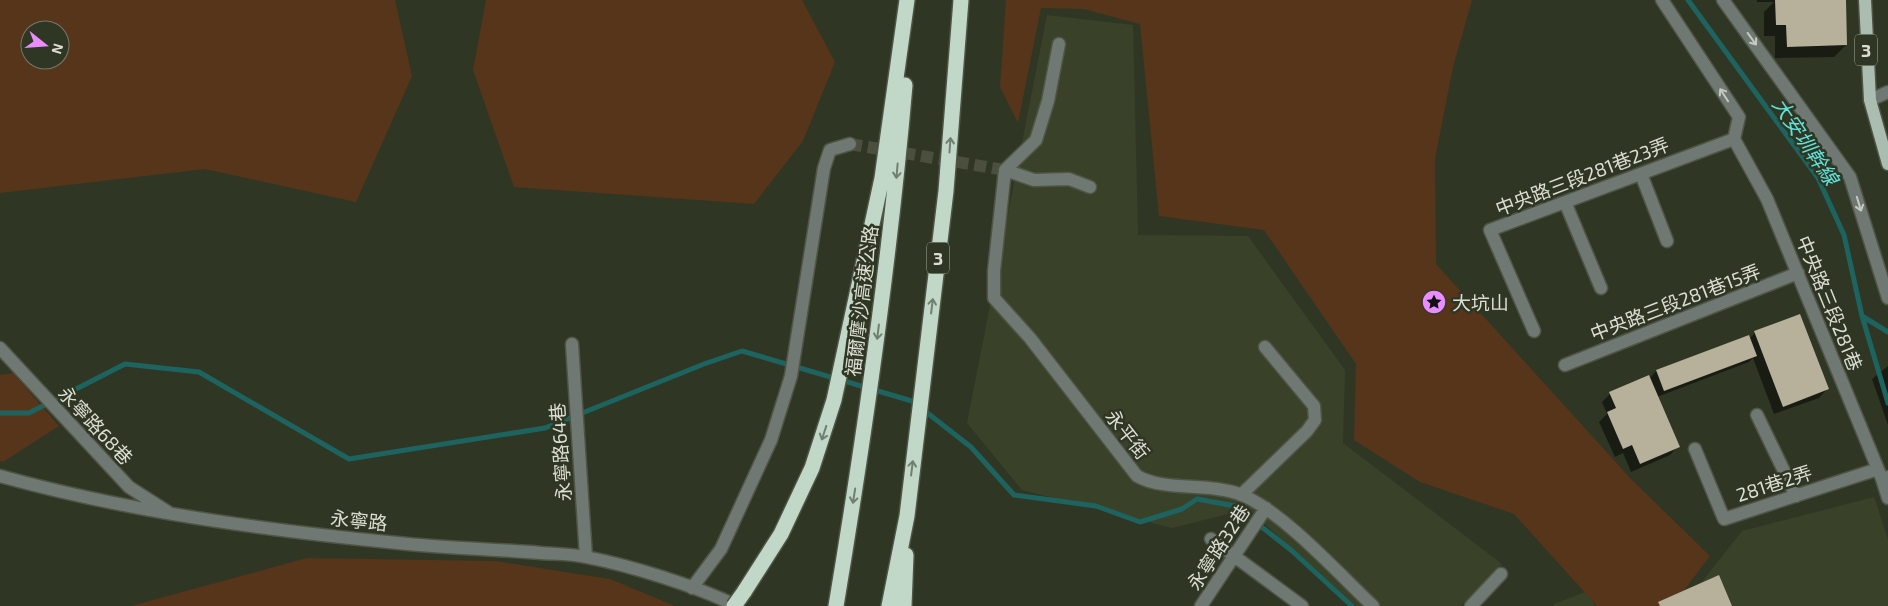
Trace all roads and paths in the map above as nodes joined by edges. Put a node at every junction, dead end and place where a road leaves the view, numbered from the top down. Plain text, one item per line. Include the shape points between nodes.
1 (906, 0) edge
2 (912, 0) edge
3 (961, 0) edge
4 (1662, 0) edge
5 (1723, 0) edge
6 (1865, 0) edge
7 (1059, 44) dead end
8 (1888, 92) edge
9 (1870, 100) junction
10 (1734, 139) junction
11 (850, 144) tunnel mouth
12 (1888, 164) edge
13 (1005, 170) junction
14 (1641, 174) junction
15 (1090, 187) dead end
16 (1565, 202) junction
17 (1667, 241) dead end
18 (1798, 273) junction
19 (1601, 288) dead end
20 (1888, 298) edge
21 (1534, 331) dead end
22 (572, 344) dead end
23 (1265, 347) dead end
24 (0, 348) edge
25 (1565, 364) dead end
26 (1757, 415) dead end
27 (1695, 449) dead end
28 (1883, 475) edge
29 (0, 476) edge
30 (1241, 495) junction
31 (1796, 496) junction
32 (1888, 498) edge
33 (1266, 508) junction
34 (174, 516) junction
35 (907, 516) junction
36 (1212, 539) dead end
37 (1234, 556) junction
38 (586, 557) junction
39 (1501, 574) dead end
40 (692, 588) junction
41 (739, 601) edge
42 (836, 606) edge
43 (889, 606) edge
44 (904, 606) edge
45 (1202, 606) edge
46 (1302, 606) edge
47 (1373, 606) edge
48 (1471, 606) edge

1 -> 41 highway via 882,178 839,380 812,468 781,534
2 -> 42 highway, 福爾摩沙高速公路 via 896,180 870,389
35 -> 3 highway, 3 via 946,191
10 -> 4 street via 1739,117
5 -> 20 street via 1850,177
6 - 9 main road, 3
7 - 13 street via 1048,101 1036,140
8 - 9 street
9 - 12 main road, 3
10 - 14 street, 中央路三段281巷23弄
10 - 18 street, 中央路三段281巷 via 1767,199
11 - 40 street via 830,150 824,168 791,376 771,440 721,549
13 - 15 street via 1034,180 1069,179
13 - 30 street, 永平街 via 994,298 1030,338 1137,476 1149,482 1206,486
14 - 16 street, 中央路三段281巷23弄
14 - 17 street
16 - 19 street
16 - 21 street, 中央路三段281巷23弄 via 1490,230
18 - 25 street, 中央路三段281巷15弄
18 - 28 street, 中央路三段281巷
22 - 38 street, 永寧路64巷
23 - 30 street via 1314,406 1315,420
24 - 34 street, 永寧路68巷 via 129,487
26 - 31 street
27 - 31 street, 281巷2弄 via 1724,519
28 - 31 street, 281巷2弄
28 - 32 street, 中央路三段281巷
29 - 34 street, 永寧路
30 - 33 street, 永平街
33 - 37 street, 永寧路32巷
33 - 47 street, 永平街
34 - 38 street, 永寧路 via 400,544
35 - 43 highway, 3
35 - 44 highway
36 - 37 street
37 - 45 street, 永寧路32巷
37 - 46 street
38 - 40 street, 永寧路
39 - 48 street
40 - 41 street, 永寧路

